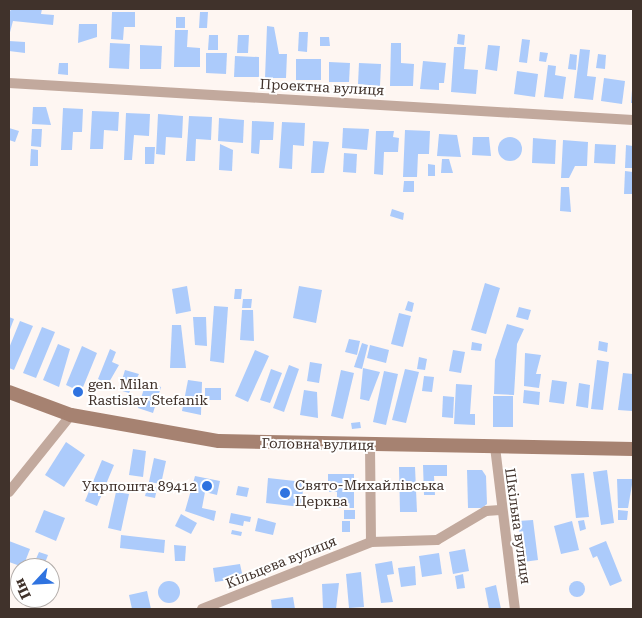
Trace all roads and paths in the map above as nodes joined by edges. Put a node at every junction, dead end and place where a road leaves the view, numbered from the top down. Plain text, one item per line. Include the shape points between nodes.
1 (9, 83) edge
2 (633, 120) edge
3 (9, 392) edge
4 (71, 415) junction
5 (370, 446) junction
6 (495, 447) junction
7 (633, 449) edge
8 (9, 492) edge
9 (500, 510) junction
10 (371, 542) junction
11 (202, 609) edge
12 (515, 609) edge

1 - 2 street, Проектна вулиця
3 - 4 main road, Головна вулиця
4 - 5 main road, Головна вулиця via 219,442
4 - 8 street
5 - 6 main road, Головна вулиця
5 - 10 street
6 - 7 main road, Головна вулиця
6 - 9 street, Шкільна вулиця
9 - 10 street, Кільцева вулиця via 486,511 437,540
9 - 12 street, Шкільна вулиця
10 - 11 street, Кільцева вулиця

